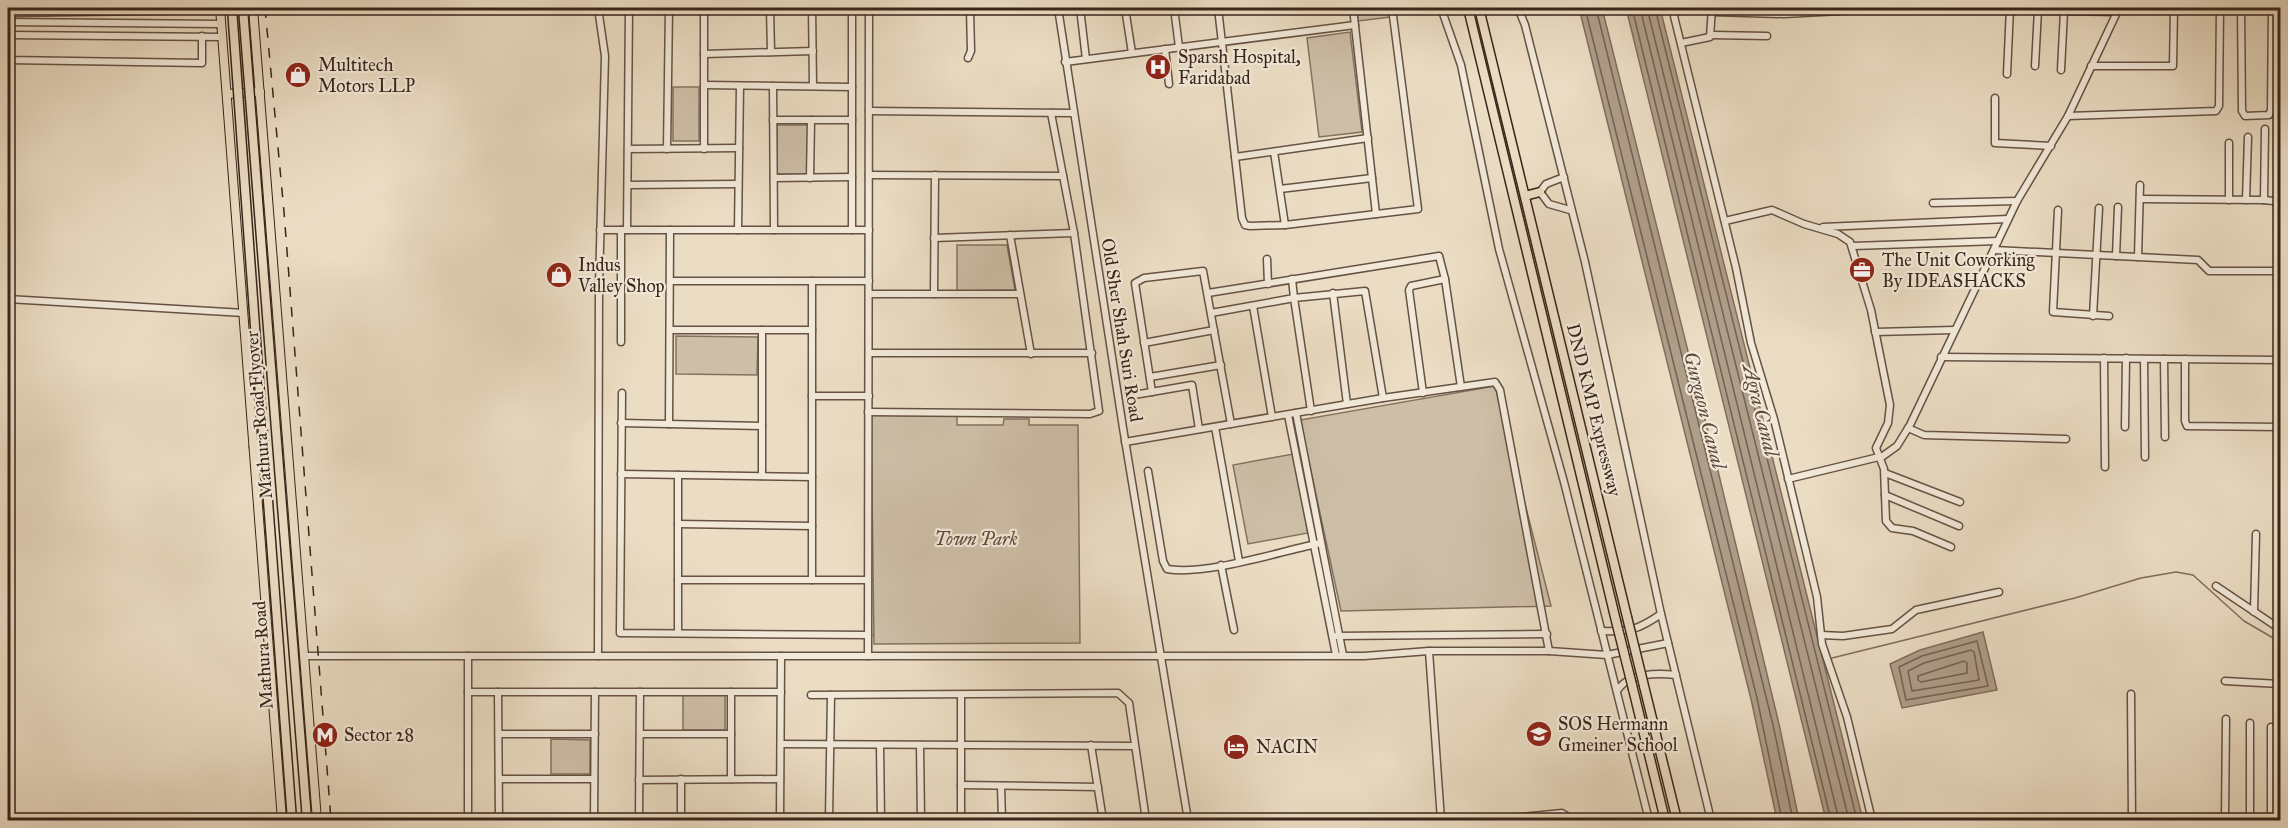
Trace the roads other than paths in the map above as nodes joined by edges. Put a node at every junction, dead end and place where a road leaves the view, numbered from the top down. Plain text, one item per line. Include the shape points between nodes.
1 (232, 8) edge
2 (243, 8) edge
3 (253, 8) edge
4 (598, 8) edge
5 (629, 8) edge
6 (669, 8) edge
7 (704, 8) edge
8 (770, 8) edge
9 (812, 8) edge
10 (852, 8) edge
11 (869, 8) edge
12 (970, 8) edge
13 (1058, 8) edge
14 (1080, 8) edge
15 (1125, 8) edge
16 (1174, 8) edge
17 (1218, 8) edge
18 (1353, 8) edge
19 (1392, 8) edge
20 (1441, 8) edge
21 (1468, 8) edge
22 (1479, 8) edge
23 (1518, 8) edge
24 (1671, 8) edge
25 (2174, 8) edge
26 (2220, 8) edge
27 (2241, 8) edge
28 (2272, 8) edge
29 (220, 9) edge
30 (2010, 9) edge
31 (1712, 10) edge
32 (2038, 10) junction
33 (2118, 10) edge
34 (2064, 11) junction
35 (8, 13) edge
36 (8, 22) edge
37 (222, 24) junction
38 (1355, 25) junction
39 (1712, 35) junction
40 (8, 36) edge
41 (202, 36) junction
42 (1767, 36) dead end
43 (222, 37) junction
44 (1222, 42) junction
45 (1680, 43) junction
46 (1179, 47) junction
47 (1165, 49) junction
48 (813, 51) junction
49 (771, 52) junction
50 (1132, 53) junction
51 (704, 54) junction
52 (968, 58) dead end
53 (1086, 59) junction
54 (1065, 62) junction
55 (2035, 66) dead end
56 (2091, 66) junction
57 (2061, 70) dead end
58 (2007, 74) dead end
59 (1169, 84) dead end
60 (704, 85) junction
61 (740, 86) junction
62 (773, 86) junction
63 (813, 86) junction
64 (852, 87) junction
65 (260, 92) junction
66 (227, 94) junction
67 (1995, 98) dead end
68 (869, 111) junction
69 (1051, 113) junction
70 (1073, 113) junction
71 (2068, 116) junction
72 (774, 120) junction
73 (811, 120) junction
74 (852, 120) junction
75 (2265, 129) dead end
76 (2248, 136) dead end
77 (1368, 138) junction
78 (2229, 143) dead end
79 (2051, 146) junction
80 (704, 148) junction
81 (739, 148) junction
82 (628, 149) junction
83 (667, 149) junction
84 (1275, 152) junction
85 (1235, 157) junction
86 (869, 175) junction
87 (935, 175) junction
88 (1063, 176) junction
89 (852, 177) junction
90 (1564, 177) junction
91 (774, 178) junction
92 (810, 178) junction
93 (1372, 178) junction
94 (738, 184) junction
95 (628, 185) junction
96 (2140, 185) dead end
97 (1280, 189) junction
98 (1540, 192) junction
99 (1525, 196) junction
100 (2140, 199) junction
101 (2229, 200) junction
102 (2246, 200) junction
103 (2264, 200) junction
104 (2018, 201) junction
105 (1933, 203) dead end
106 (2280, 205) edge
107 (2118, 207) dead end
108 (2098, 208) dead end
109 (1570, 210) junction
110 (2058, 210) dead end
111 (1376, 214) junction
112 (2008, 219) junction
113 (1725, 221) junction
114 (1285, 225) junction
115 (1816, 227) junction
116 (600, 230) junction
117 (624, 230) junction
118 (670, 230) junction
119 (738, 230) junction
120 (774, 230) junction
121 (852, 230) junction
122 (869, 230) junction
123 (1074, 233) junction
124 (1010, 235) junction
125 (934, 238) junction
126 (1998, 241) junction
127 (1853, 246) junction
128 (1994, 250) junction
129 (2055, 253) junction
130 (2096, 255) junction
131 (2116, 256) junction
132 (2138, 257) junction
133 (1267, 259) dead end
134 (2280, 272) edge
135 (1292, 279) junction
136 (1445, 279) junction
137 (670, 281) junction
138 (812, 281) junction
139 (869, 281) junction
140 (1268, 284) junction
141 (1208, 293) junction
142 (1333, 293) junction
143 (869, 294) junction
144 (934, 294) junction
145 (1020, 294) junction
146 (1294, 298) junction
147 (8, 299) edge
148 (1253, 306) junction
149 (244, 313) junction
150 (1211, 314) junction
151 (2093, 316) junction
152 (2109, 316) dead end
153 (670, 330) junction
154 (762, 330) junction
155 (812, 330) junction
156 (1214, 330) junction
157 (1954, 330) junction
158 (1875, 332) junction
159 (621, 342) dead end
160 (1144, 344) junction
161 (869, 353) junction
162 (1092, 353) junction
163 (1031, 354) junction
164 (1941, 357) junction
165 (2104, 358) junction
166 (2126, 358) junction
167 (2144, 359) junction
168 (2164, 359) junction
169 (2185, 359) junction
170 (2280, 360) edge
171 (1221, 365) junction
172 (1150, 377) junction
173 (1461, 387) junction
174 (1152, 392) junction
175 (622, 393) dead end
176 (1423, 393) junction
177 (1134, 395) dead end
178 (812, 396) junction
179 (869, 396) junction
180 (1383, 398) junction
181 (1347, 405) junction
182 (1311, 411) junction
183 (868, 412) junction
184 (1296, 414) junction
185 (1288, 415) junction
186 (1272, 417) junction
187 (621, 423) junction
188 (669, 424) junction
189 (1231, 424) junction
190 (762, 426) junction
191 (1215, 426) junction
192 (2125, 427) dead end
193 (2280, 427) edge
194 (1908, 428) junction
195 (1199, 429) junction
196 (2165, 437) dead end
197 (2066, 439) dead end
198 (1125, 442) junction
199 (254, 447) junction
200 (2145, 458) dead end
201 (1876, 459) junction
202 (2105, 467) dead end
203 (1148, 471) dead end
204 (1885, 473) junction
205 (621, 474) junction
206 (678, 475) junction
207 (762, 476) junction
208 (812, 477) junction
209 (1788, 479) junction
210 (267, 488) junction
211 (1886, 495) junction
212 (1960, 502) dead end
213 (678, 524) junction
214 (812, 526) junction
215 (1959, 526) dead end
216 (2256, 534) dead end
217 (1317, 543) junction
218 (1951, 547) dead end
219 (1239, 561) junction
220 (1221, 565) junction
221 (678, 580) junction
222 (812, 580) junction
223 (868, 580) junction
224 (2216, 586) dead end
225 (1999, 592) dead end
226 (2254, 612) junction
227 (1661, 614) junction
228 (2280, 629) edge
229 (1234, 630) dead end
230 (1602, 631) junction
231 (678, 633) junction
232 (1547, 634) junction
233 (868, 635) junction
234 (1821, 635) junction
235 (1335, 636) junction
236 (1668, 643) junction
237 (1429, 651) junction
238 (1549, 651) junction
239 (1339, 655) junction
240 (1607, 655) junction
241 (304, 656) junction
242 (468, 656) junction
243 (598, 656) junction
244 (781, 656) junction
245 (868, 656) junction
246 (1162, 656) junction
247 (1676, 675) junction
248 (2225, 681) dead end
249 (2280, 684) edge
250 (1617, 691) junction
251 (468, 692) junction
252 (498, 692) junction
253 (595, 692) junction
254 (640, 692) junction
255 (731, 692) junction
256 (781, 692) junction
257 (2131, 694) dead end
258 (811, 695) dead end
259 (831, 695) junction
260 (962, 695) junction
261 (2226, 719) dead end
262 (2250, 723) dead end
263 (2271, 727) dead end
264 (499, 734) junction
265 (595, 734) junction
266 (640, 734) junction
267 (731, 734) junction
268 (781, 744) junction
269 (830, 744) junction
270 (880, 745) junction
271 (920, 745) junction
272 (961, 745) junction
273 (1091, 746) junction
274 (1134, 746) junction
275 (594, 778) junction
276 (780, 778) junction
277 (499, 779) junction
278 (681, 779) junction
279 (731, 779) junction
280 (639, 780) junction
281 (961, 785) junction
282 (1001, 786) junction
283 (1098, 787) junction
284 (282, 820) edge
285 (292, 820) edge
286 (307, 820) edge
287 (317, 820) edge
288 (468, 820) edge
289 (499, 820) edge
290 (594, 820) edge
291 (639, 820) edge
292 (681, 820) edge
293 (780, 820) edge
294 (829, 820) edge
295 (881, 820) edge
296 (921, 820) edge
297 (961, 820) edge
298 (1002, 820) edge
299 (1103, 820) edge
300 (1146, 820) edge
301 (1188, 820) edge
302 (1441, 820) edge
303 (1490, 820) edge
304 (1568, 820) edge
305 (1649, 820) edge
306 (1665, 820) edge
307 (1677, 820) edge
308 (1711, 820) edge
309 (1872, 820) edge
310 (2132, 820) edge
311 (2225, 820) edge
312 (2250, 820) edge
313 (2271, 820) edge

1 - 210 highway, Mathura Road Flyover, bridge
2 - 286 highway, Mathura Road Flyover, bridge
3 - 65 main road
4 - 116 street via 605,56
5 - 82 street
6 - 83 street
7 - 51 street
8 - 49 street
9 - 48 street
10 - 64 street
11 - 68 street
12 - 52 street
13 - 54 street, Old Sher Shah Suri Road
14 - 53 street
15 - 50 street
16 - 46 street
17 - 44 street
18 - 38 street
19 - 111 street via 1418,209
20 - 230 street via 1461,65 1499,249
21 - 306 highway, DND KMP Expressway, bridge
22 - 99 highway, DND KMP Expressway
23 - 90 street
24 - 45 street
25 - 56 street via 2173,66
26 - 71 street via 2216,111
27 - 28 street via 2242,111 2245,116 2266,116 2271,110
29 - 35 street
29 - 37 main road
30 - 31 street via 1896,8 1784,14
30 - 32 street
30 - 58 street
31 - 39 street
32 - 34 street
32 - 55 street
33 - 34 street
33 - 56 street
34 - 57 street
36 - 37 street
37 - 43 main road
38 - 44 street
38 - 77 street
39 - 42 street
39 - 45 street
40 - 41 street
40 - 41 street via 8,60 202,63
41 - 43 street
43 - 66 main road
44 - 46 street
44 - 85 street
45 - 113 street
46 - 47 street
47 - 50 street
47 - 59 street
48 - 49 street
48 - 63 street
49 - 51 street
50 - 53 street
51 - 60 street
53 - 54 street
54 - 70 street, Old Sher Shah Suri Road
56 - 71 street
60 - 61 street
60 - 80 street
61 - 62 street
61 - 81 street
62 - 63 street
62 - 72 street
63 - 64 street
64 - 74 street
65 - 66 main road
65 - 241 main road
66 - 149 main road
67 - 79 street via 1995,143
68 - 69 street
68 - 86 street
69 - 70 street
69 - 88 street
70 - 198 street, Old Sher Shah Suri Road
71 - 79 street
72 - 73 street
72 - 91 street
73 - 74 street
73 - 92 street
74 - 89 street
75 - 103 street
76 - 102 street
77 - 84 street
77 - 93 street
78 - 101 street
79 - 104 street
80 - 81 street
80 - 83 street
81 - 94 street
82 - 83 street
82 - 95 street
84 - 85 street
84 - 97 street
85 - 114 street via 1245,225
86 - 87 street
86 - 122 street
87 - 88 street
87 - 125 street
88 - 123 street
89 - 92 street
89 - 121 street
90 - 98 street via 1546,184
90 - 109 street
91 - 92 street
91 - 120 street
93 - 97 street
93 - 111 street
94 - 95 street
94 - 119 street
95 - 117 street
96 - 100 street
97 - 114 street
98 - 99 highway
98 - 109 street via 1549,204
99 - 307 highway, DND KMP Expressway, bridge
100 - 101 street
100 - 132 street
101 - 102 street
102 - 103 street
103 - 106 street
104 - 105 street
104 - 112 street
107 - 131 street
108 - 130 street
109 - 227 street via 1585,262
110 - 129 street
111 - 114 street
112 - 115 street
112 - 126 street
113 - 115 street via 1772,210
113 - 209 street
115 - 127 street via 1838,234
116 - 117 street
116 - 243 street
117 - 118 street
117 - 159 street
118 - 119 street
118 - 137 street
119 - 120 street
120 - 121 street
121 - 122 street
122 - 139 street
123 - 124 street
123 - 162 street
124 - 125 street
124 - 145 street
125 - 144 street
126 - 127 street
126 - 128 street
127 - 158 street
128 - 129 street
128 - 157 street
129 - 130 street
129 - 151 street via 2054,314
130 - 131 street
130 - 151 street
131 - 132 street
132 - 134 street via 2200,261 2209,271
133 - 140 street
135 - 136 street via 1435,255 1441,259
135 - 140 street
135 - 146 street
136 - 173 street
136 - 176 street via 1415,285 1409,290
137 - 138 street
137 - 153 street
138 - 139 street
138 - 155 street
139 - 143 street
140 - 141 street
141 - 150 street
141 - 160 street via 1205,274 1197,270 1137,281
142 - 146 street
142 - 180 street via 1365,291
142 - 181 street
143 - 144 street
143 - 161 street
144 - 145 street
145 - 163 street
146 - 148 street
146 - 182 street
147 - 149 street
148 - 150 street
148 - 186 street
149 - 199 main road
150 - 156 street
151 - 152 street
153 - 154 street
153 - 188 street
154 - 155 street
154 - 190 street
155 - 178 street
156 - 160 street
156 - 171 street
157 - 158 street
157 - 164 street
158 - 201 street via 1890,415 1876,446
160 - 172 street
161 - 163 street
161 - 179 street
162 - 163 street
162 - 183 street via 1100,407 1097,413
164 - 165 street
164 - 194 street
165 - 166 street
165 - 202 street
166 - 167 street
166 - 192 street
167 - 168 street
167 - 200 street
168 - 169 street
168 - 196 street
169 - 170 street
169 - 193 street via 2187,426
171 - 172 street
171 - 189 street
172 - 174 street
173 - 176 street
173 - 232 street via 1492,382 1500,390
174 - 177 street
174 - 195 street via 1192,386
175 - 187 street
176 - 180 street
178 - 179 street
178 - 208 street
179 - 183 street
180 - 181 street
181 - 182 street
182 - 184 street
183 - 223 street
184 - 185 street
184 - 217 street
185 - 186 street
185 - 217 street
186 - 189 street
187 - 188 street
187 - 205 street
188 - 190 street
189 - 191 street
190 - 207 street
191 - 195 street
191 - 219 street
194 - 197 street via 1924,435
194 - 201 street via 1897,446
195 - 198 street
198 - 246 street, Old Sher Shah Suri Road
199 - 210 highway
199 - 284 main road
201 - 204 street
201 - 209 street
203 - 220 street via 1167,569
204 - 211 street
204 - 212 street
205 - 206 street
205 - 231 street via 620,633
206 - 207 street
206 - 213 street
207 - 208 street
208 - 214 street
209 - 234 street
210 - 285 highway, Mathura Road
211 - 215 street
211 - 218 street via 1889,526
213 - 214 street
213 - 221 street
214 - 222 street
216 - 226 street
217 - 219 street
217 - 235 street
219 - 220 street
220 - 229 street
221 - 222 street
221 - 231 street
222 - 223 street
223 - 233 street
224 - 226 street
225 - 234 street via 1916,610 1892,629
226 - 228 street
227 - 230 street via 1641,628
227 - 236 street
230 - 240 street
231 - 233 street
232 - 235 street
232 - 238 street
233 - 245 street
234 - 309 street via 1847,717
235 - 239 street
236 - 240 street
236 - 247 street
237 - 238 street
237 - 239 street
237 - 302 street
238 - 240 street
239 - 246 street
240 - 250 street
241 - 242 street
241 - 287 main road
242 - 243 street
242 - 251 street
243 - 244 street
244 - 245 street
244 - 256 street
245 - 246 street
246 - 301 street, Old Sher Shah Suri Road
247 - 250 street via 1635,677 1621,684
247 - 308 street
248 - 249 street
250 - 305 street
251 - 252 street
251 - 288 street
252 - 253 street
252 - 264 street
253 - 254 street
253 - 265 street
254 - 255 street
254 - 266 street
255 - 256 street
255 - 267 street
256 - 268 street
257 - 310 street
258 - 259 street
259 - 260 street
259 - 269 street
260 - 272 street
260 - 274 street via 1118,693 1129,703
261 - 311 street
262 - 312 street
263 - 313 street
264 - 265 street
264 - 277 street
265 - 275 street
266 - 267 street
266 - 280 street
267 - 279 street
268 - 269 street
268 - 276 street
269 - 270 street
269 - 294 street
270 - 271 street
270 - 295 street
271 - 272 street
271 - 296 street
272 - 273 street
272 - 281 street
273 - 274 street
273 - 283 street
274 - 300 street
275 - 277 street
275 - 290 street
276 - 279 street
276 - 293 street
277 - 289 street
278 - 279 street
278 - 280 street
278 - 292 street
280 - 291 street
281 - 282 street
281 - 297 street
282 - 283 street
282 - 298 street
283 - 299 street
303 - 304 street via 1562,813

